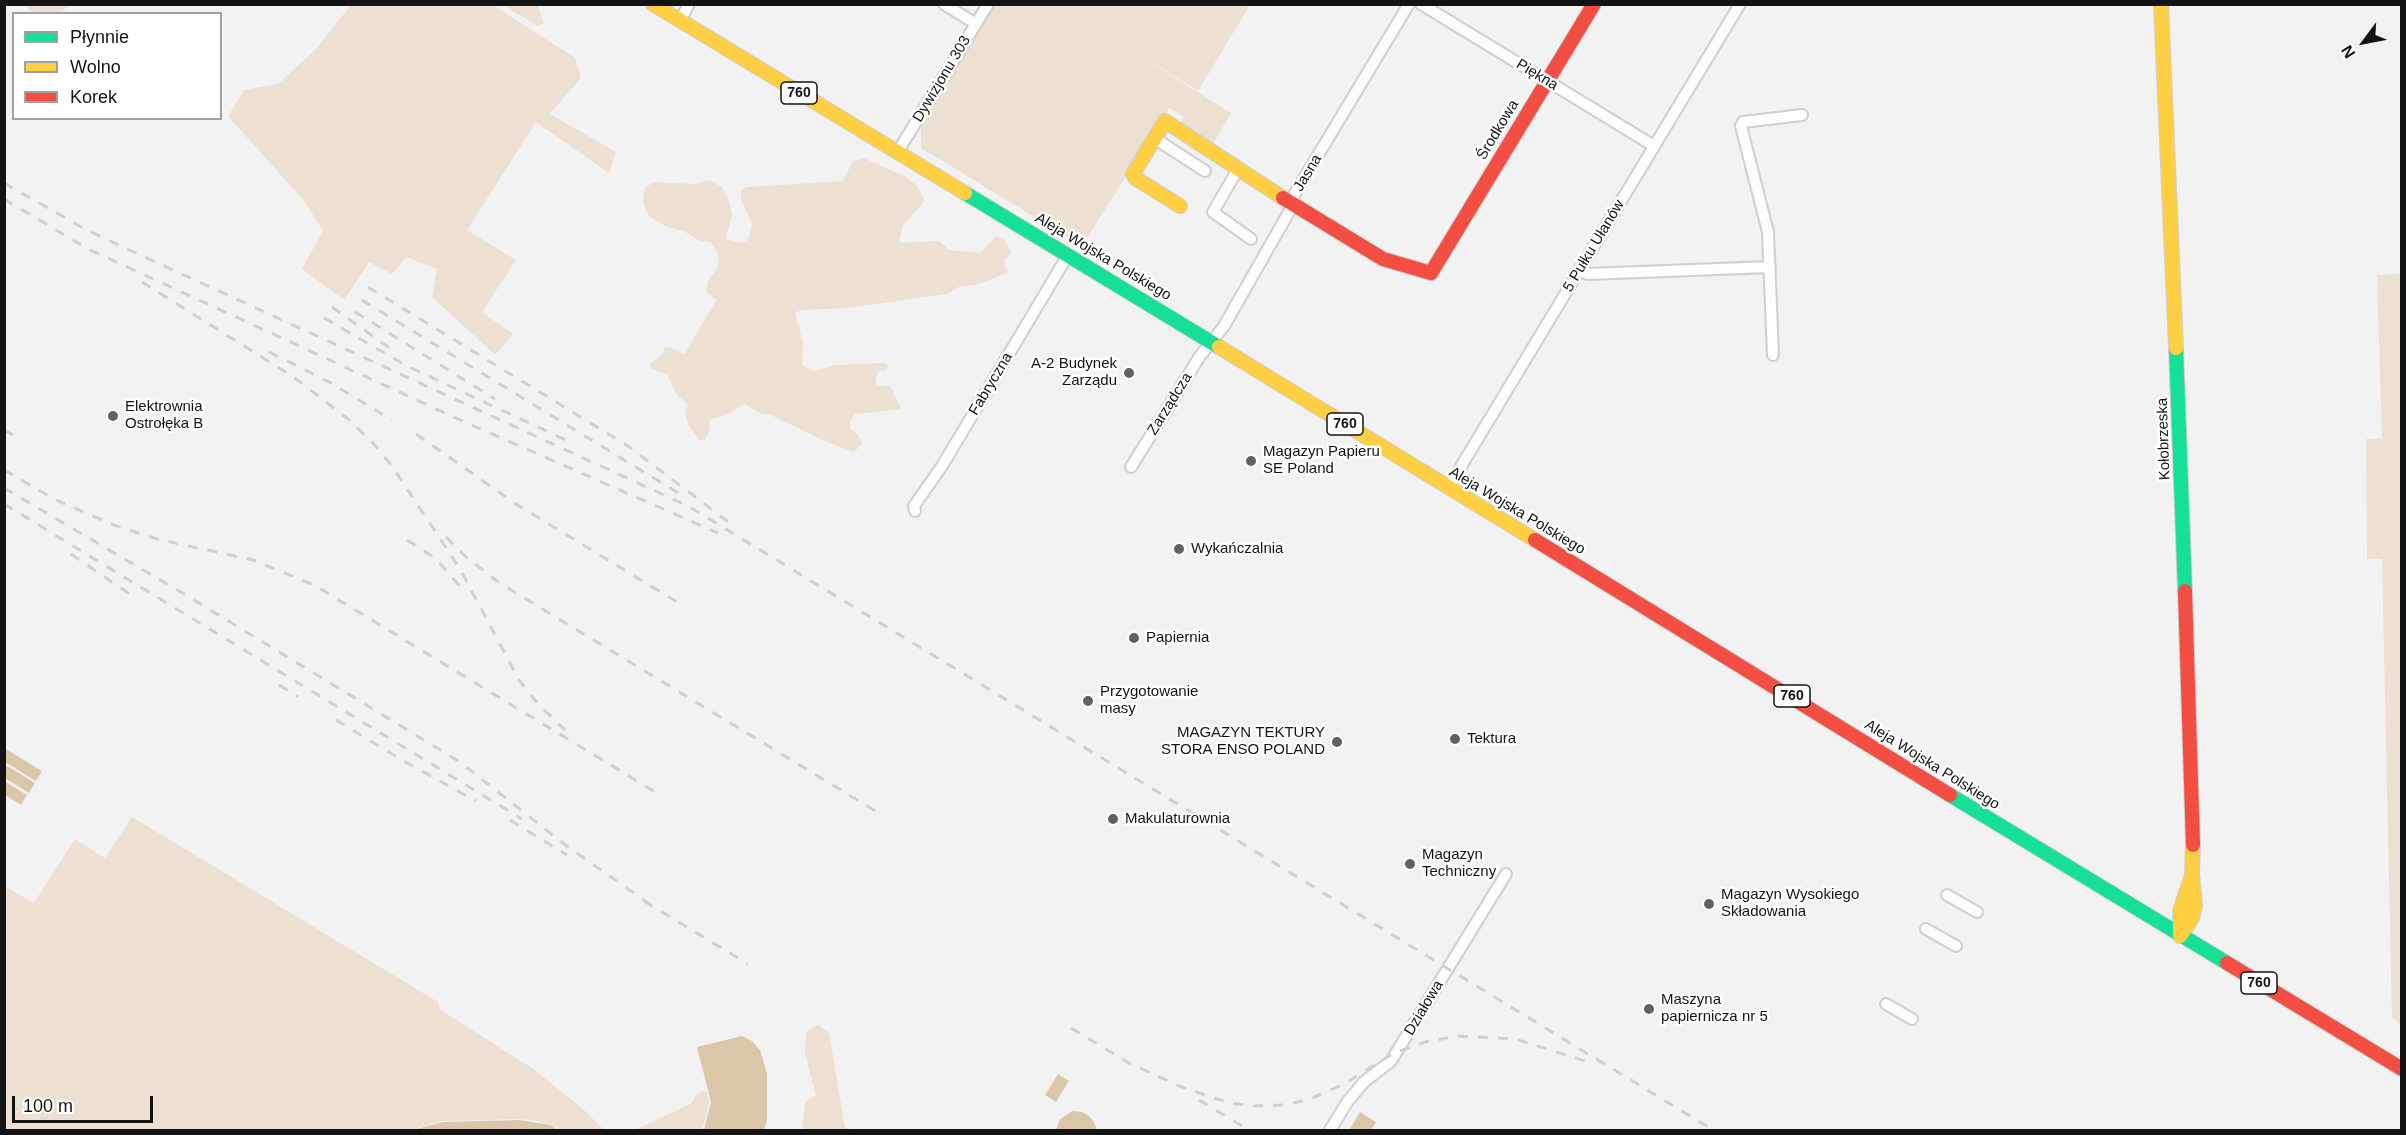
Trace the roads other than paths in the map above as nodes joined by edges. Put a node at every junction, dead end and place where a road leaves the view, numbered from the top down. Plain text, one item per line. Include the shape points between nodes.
1 (653, 4) edge
2 (689, 4) edge
3 (944, 4) edge
4 (988, 4) edge
5 (1409, 4) edge
6 (1421, 4) edge
7 (1594, 4) edge
8 (1740, 4) edge
9 (2161, 4) edge
10 (680, 21) junction
11 (976, 24) junction
12 (1547, 81) junction
13 (1802, 115) dead end
14 (1154, 138) junction
15 (1654, 146) junction
16 (897, 153) junction
17 (1238, 169) junction
18 (1205, 171) dead end
19 (1293, 205) junction
20 (1180, 207) dead end
21 (1251, 239) dead end
22 (1068, 255) junction
23 (1770, 267) junction
24 (1579, 271) junction
25 (1212, 342) junction
26 (1773, 355) dead end
27 (1131, 467) dead end
28 (1448, 488) junction
29 (915, 511) dead end
30 (1506, 874) dead end
31 (1947, 895) dead end
32 (1977, 912) dead end
33 (1926, 929) dead end
34 (2180, 936) junction
35 (1956, 946) dead end
36 (1886, 1004) dead end
37 (1912, 1020) dead end
38 (2402, 1069) edge
39 (1330, 1131) edge

1 - 10 main road, Aleja Wojska Polskiego / 760
2 - 10 street
3 - 11 street
4 - 11 street, Dywizjonu 303
5 - 19 street, Jasna via 1294,195
6 - 12 street, Piękna
7 - 12 main road, Środkowa
8 - 15 street, 5 Pułku Ułanów
9 - 34 main road, Kołobrzeska via 2193,828 2192,873 2180,911
10 - 16 main road, Aleja Wojska Polskiego / 760
11 - 16 street, Dywizjonu 303
12 - 15 street, Piękna
12 - 19 main road, Środkowa via 1431,273 1383,259
13 - 23 street via 1741,124 1767,224
14 - 17 main road via 1165,121
14 - 18 street
14 - 20 main road via 1133,176
15 - 24 street, 5 Pułku Ułanów
16 - 22 main road, Aleja Wojska Polskiego / 760
17 - 19 main road
17 - 21 street via 1213,212
19 - 25 street, Jasna
22 - 25 main road, Aleja Wojska Polskiego / 760
22 - 29 street, Fabryczna via 914,506
23 - 24 street via 1588,274
23 - 26 street
24 - 28 street, 5 Pułku Ułanów
25 - 27 street, Zarządcza
25 - 28 main road, Aleja Wojska Polskiego / 760
28 - 34 main road, Aleja Wojska Polskiego / 760
30 - 39 street, Działowa via 1391,1061 1364,1082
31 - 32 street
33 - 35 street
34 - 38 main road, Aleja Wojska Polskiego / 760
36 - 37 street

